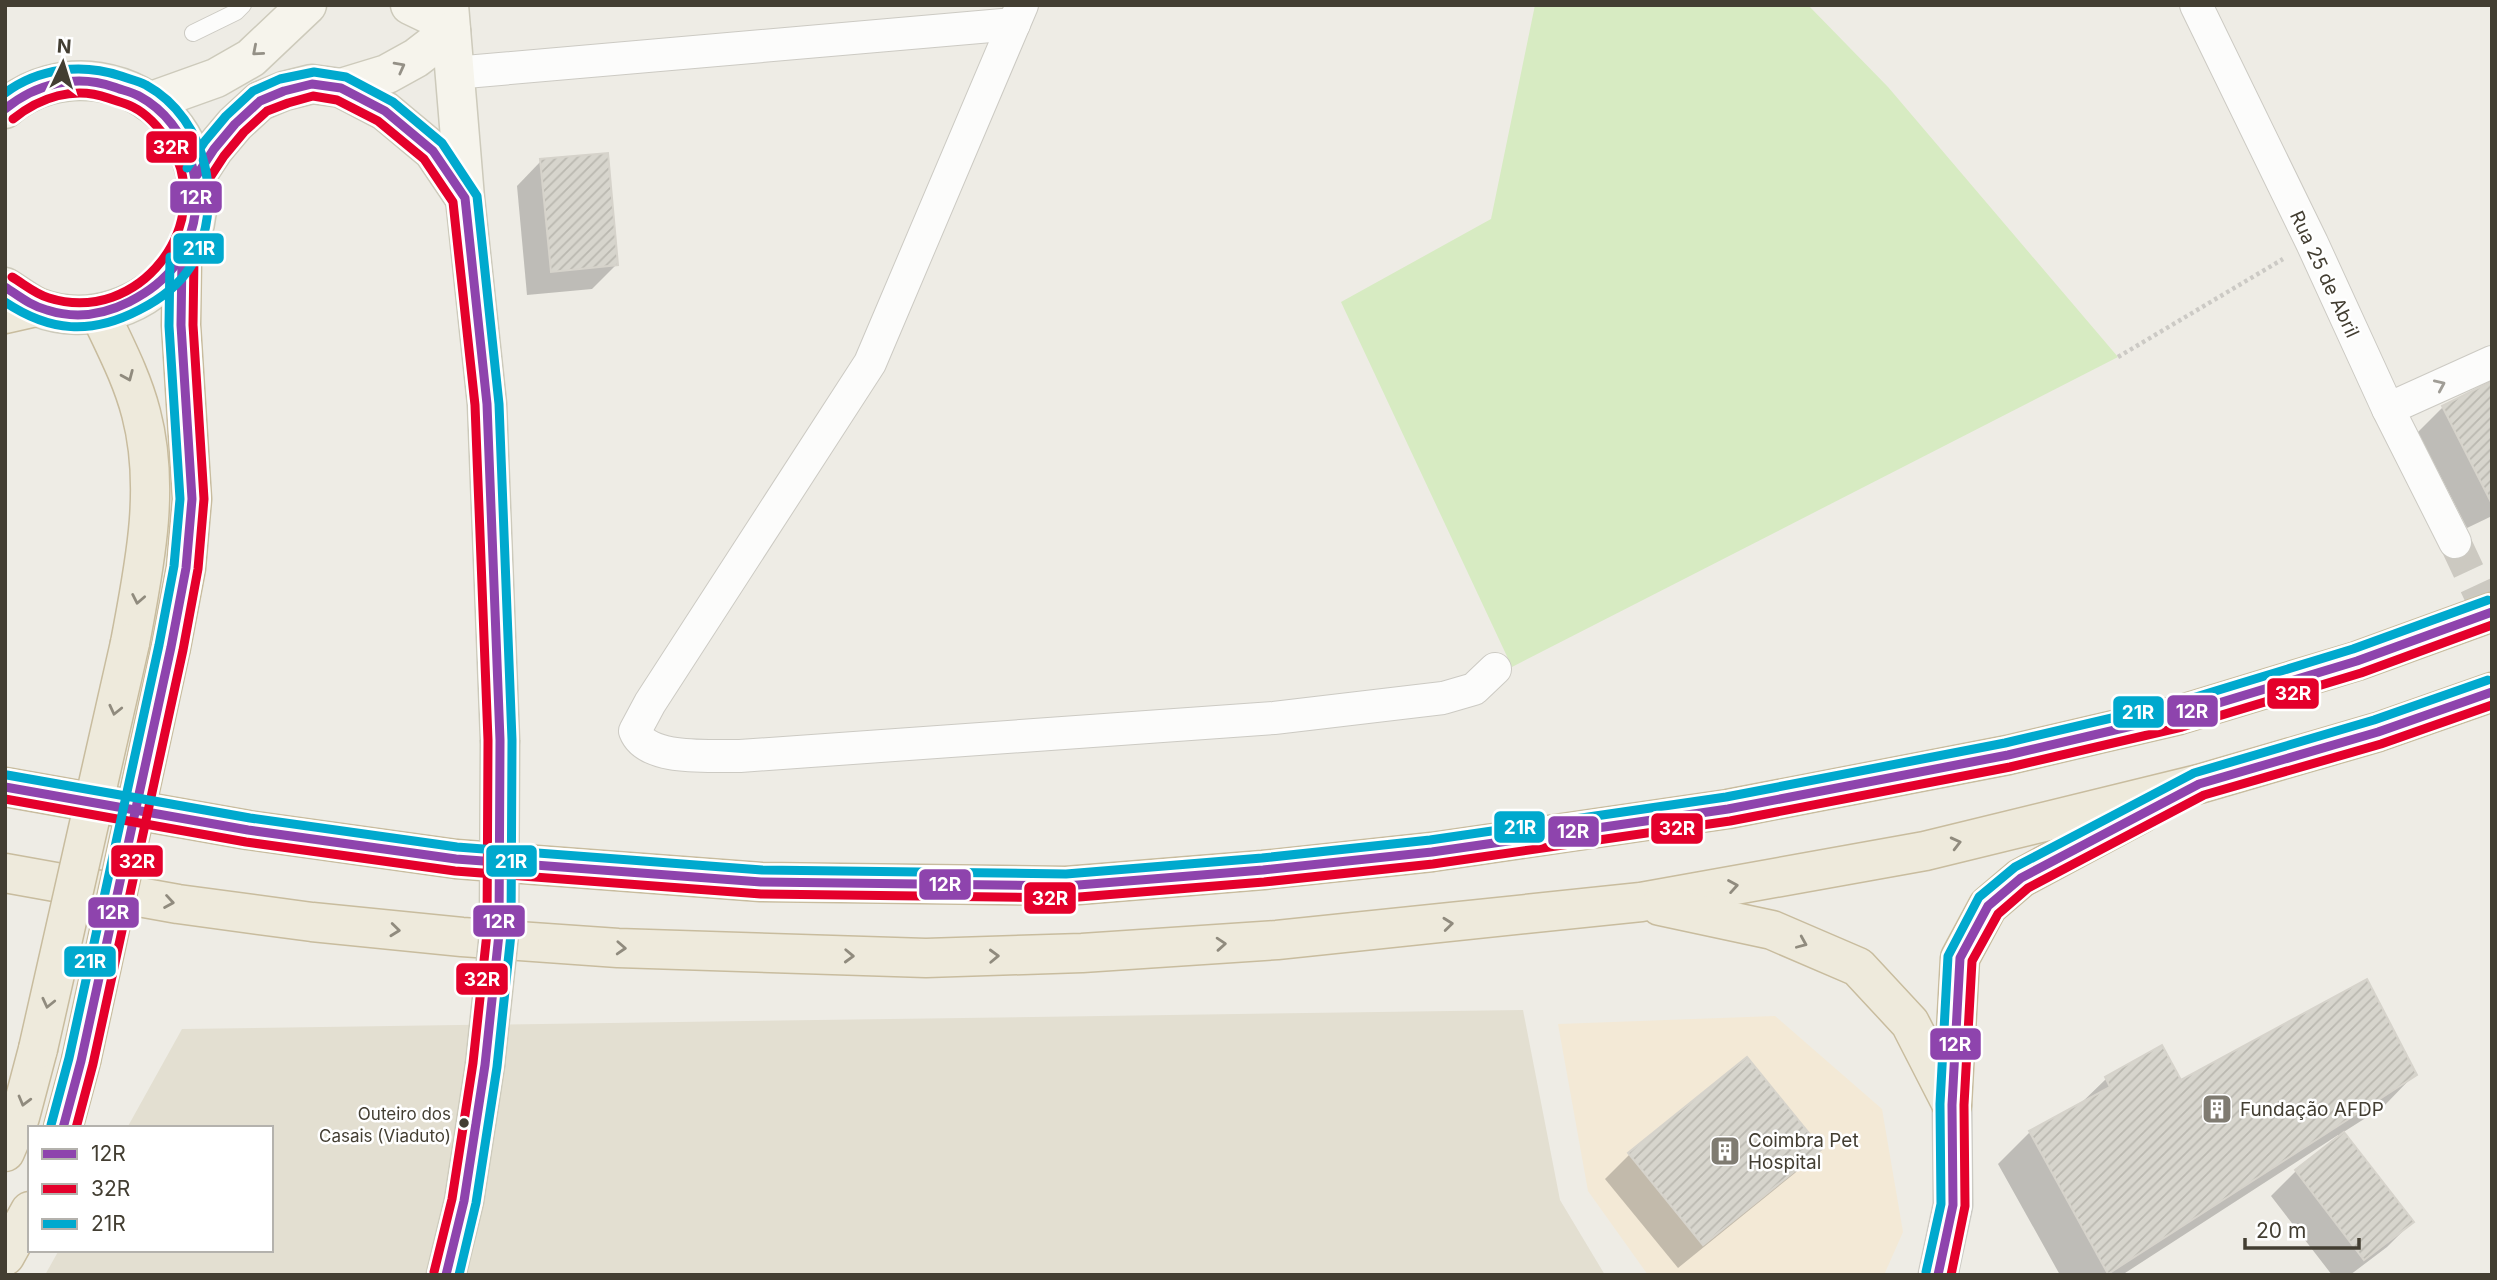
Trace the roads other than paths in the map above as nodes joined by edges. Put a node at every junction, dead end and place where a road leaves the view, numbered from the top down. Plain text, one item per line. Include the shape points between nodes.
1 (243, 5) edge
2 (307, 5) edge
3 (410, 5) edge
4 (2196, 5) edge
5 (1018, 15) edge
6 (450, 18) edge
7 (193, 33) dead end
8 (454, 73) junction
9 (341, 88) junction
10 (149, 102) junction
11 (5, 109) edge
12 (197, 175) junction
13 (465, 198) junction
14 (183, 257) junction
15 (16, 302) edge
16 (100, 314) junction
17 (2492, 362) edge
18 (2388, 408) junction
19 (2455, 542) tunnel mouth
20 (2492, 612) edge
21 (1495, 669) dead end
22 (2492, 692) edge
23 (5, 780) edge
24 (2199, 784) junction
25 (23, 791) edge
26 (12, 876) edge
27 (1641, 902) junction
28 (1952, 1105) junction
29 (64, 1126) edge
30 (5, 1152) edge
31 (28, 1215) edge
32 (5, 1256) edge
33 (446, 1275) edge
34 (1938, 1275) edge

1 - 7 lane
2 -> 10 main road via 251,58 216,78
3 - 6 main road
4 - 18 street, Rua 25 de Abril
5 - 8 street
5 - 21 street via 870,363 650,703 635,731 637,736 662,753 740,756 1261,719 1443,698 1474,690
6 - 8 main road
9 -> 6 main road via 387,74 416,58
8 - 13 main road
9 - 12 main road via 312,84 260,101 235,124
9 - 13 main road via 385,111 433,151
10 - 11 main road via 118,85 82,80 47,85
10 - 12 main road via 172,122 188,147
12 - 14 main road via 194,232
13 - 33 main road, bridge via 487,404 500,740 499,934 464,1201
14 - 16 main road via 161,284 133,303
14 - 29 highway, bridge via 181,325 192,499 186,568
15 - 16 main road via 68,314
16 -> 30 highway, bridge via 131,382 149,452 145,566 38,1049 20,1118
18 -> 17 street
18 - 19 street, Rua 25 de Abril
20 - 25 highway via 2357,661 2179,715 1955,766 1728,809 1432,852 1066,886 761,883 456,859 248,830
22 - 24 highway via 2378,732
23 - 25 highway
27 -> 24 highway via 1925,851
24 - 28 highway via 2021,878 1989,906 1961,958
26 -> 27 highway via 178,904 462,937 618,948 926,958 1278,940
27 -> 28 highway via 1772,930 1858,967 1910,1023
28 - 34 street via 1954,1205
31 - 32 highway

